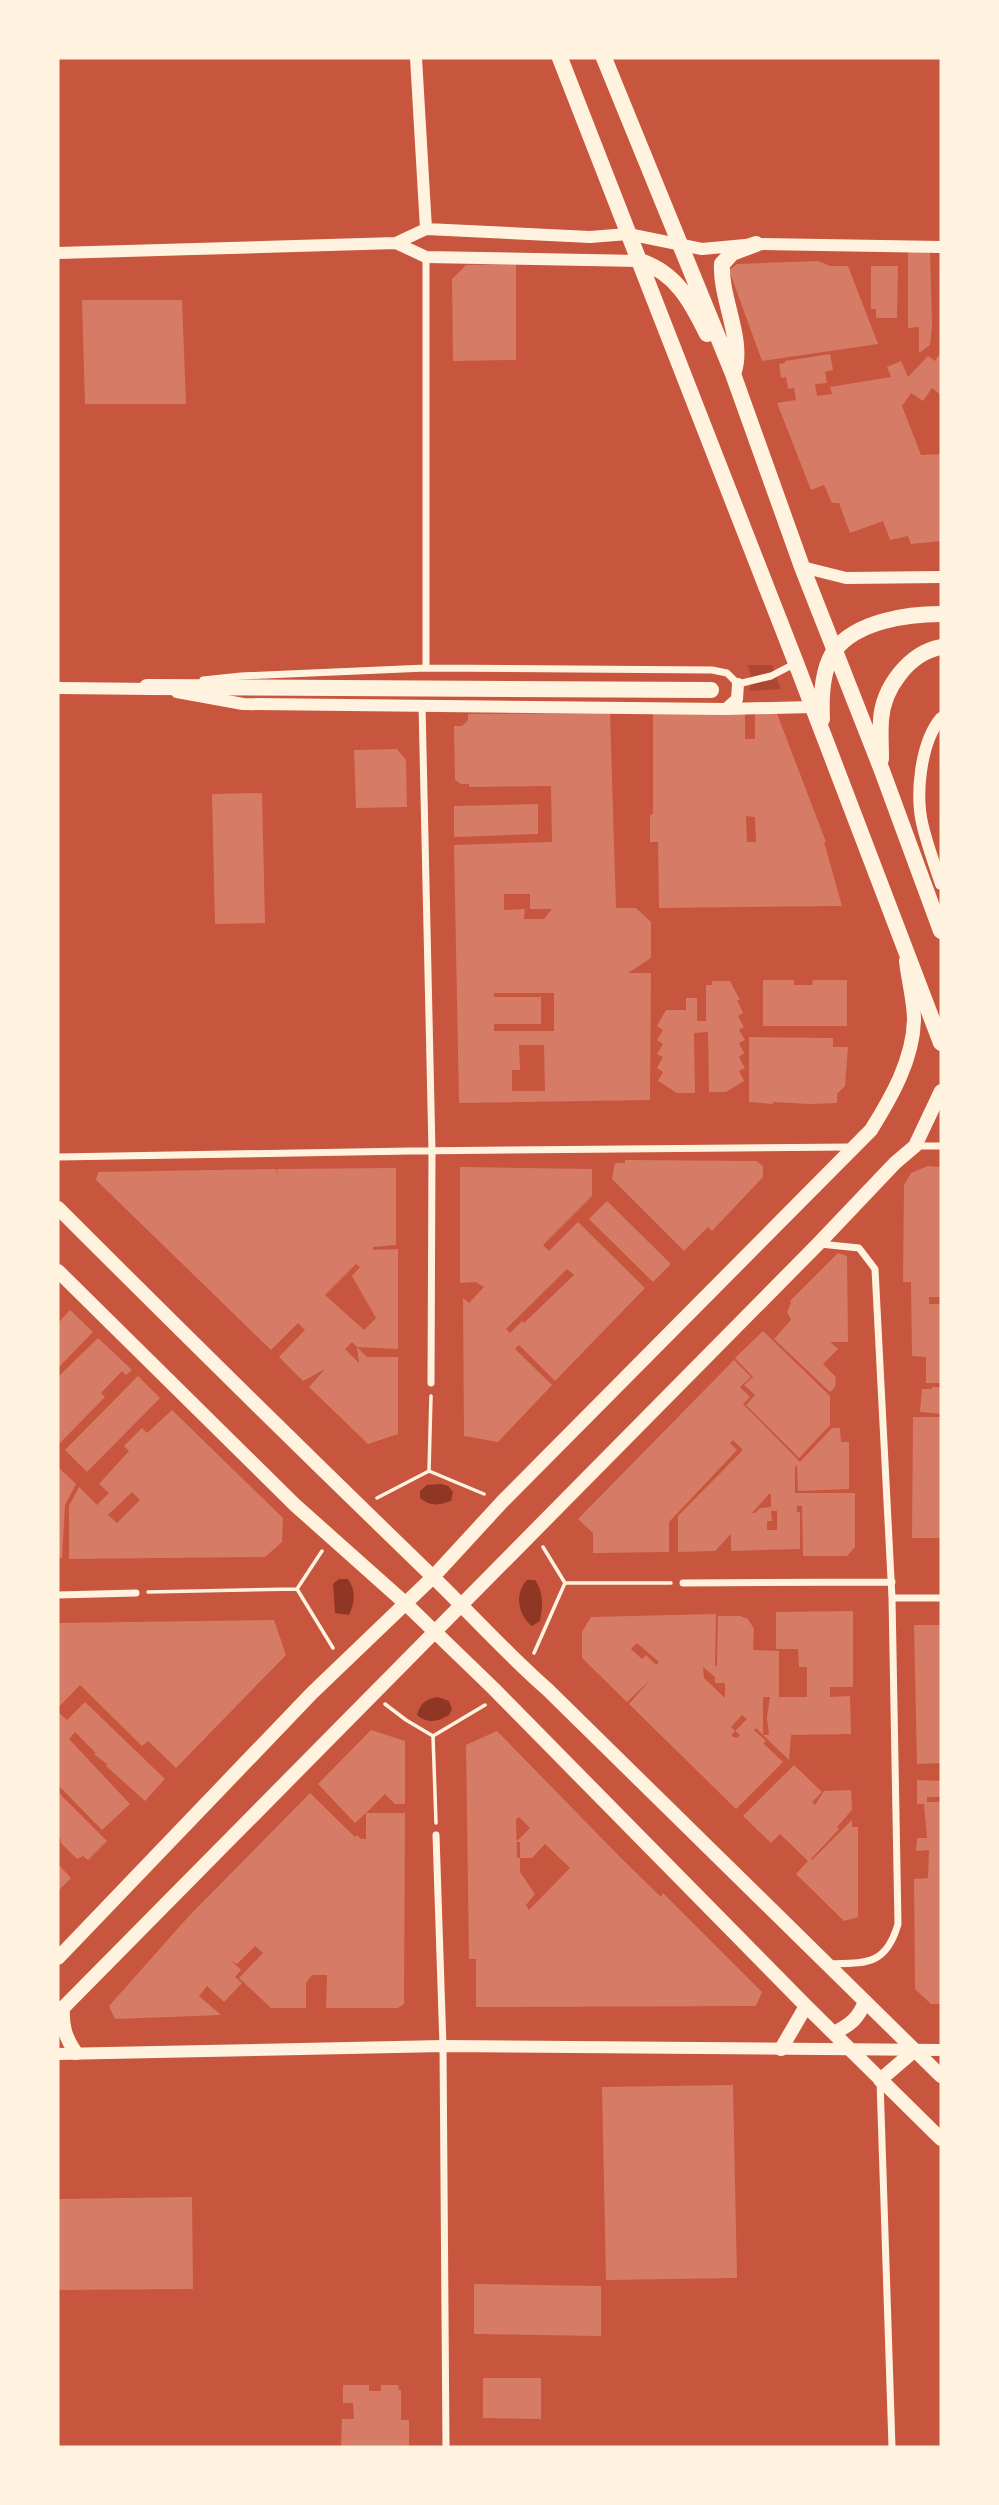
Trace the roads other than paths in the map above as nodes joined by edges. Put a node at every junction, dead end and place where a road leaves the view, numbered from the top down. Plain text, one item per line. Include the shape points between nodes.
1 (416, 58) edge
2 (560, 58) edge
3 (604, 58) edge
4 (426, 229) junction
5 (628, 234) junction
6 (396, 243) junction
7 (756, 244) junction
8 (680, 245) junction
9 (941, 247) edge
10 (58, 253) edge
11 (426, 257) junction
12 (640, 261) junction
13 (733, 374) junction
14 (802, 567) junction
15 (941, 577) edge
16 (941, 614) edge
17 (941, 647) edge
18 (835, 650) junction
19 (796, 663) junction
20 (426, 668) junction
21 (738, 684) junction
22 (147, 687) junction
23 (58, 688) edge
24 (711, 690) dead end
25 (422, 705) junction
26 (812, 707) junction
27 (726, 709) junction
28 (941, 718) edge
29 (823, 735) junction
30 (881, 768) junction
31 (941, 884) edge
32 (941, 931) edge
33 (904, 949) junction
34 (941, 1043) edge
35 (941, 1091) edge
36 (915, 1146) junction
37 (941, 1146) edge
38 (855, 1147) junction
39 (432, 1151) junction
40 (58, 1157) edge
41 (58, 1208) edge
42 (819, 1244) junction
43 (58, 1271) edge
44 (432, 1383) road end
45 (433, 1577) junction
46 (892, 1582) junction
47 (683, 1583) road end
48 (136, 1593) road end
49 (58, 1595) edge
50 (892, 1598) junction
51 (941, 1598) edge
52 (405, 1603) junction
53 (462, 1606) junction
54 (435, 1631) junction
55 (436, 1835) road end
56 (58, 1958) edge
57 (827, 1964) junction
58 (865, 2001) junction
59 (806, 2006) junction
60 (61, 2010) edge
61 (834, 2033) junction
62 (443, 2046) junction
63 (782, 2049) junction
64 (850, 2050) junction
65 (915, 2050) junction
66 (941, 2050) edge
67 (76, 2053) junction
68 (58, 2054) edge
69 (941, 2076) edge
70 (880, 2080) junction
71 (941, 2139) edge
72 (446, 2447) edge
73 (892, 2447) edge

1 - 4 street
2 - 5 main road
3 - 8 main road
4 - 5 street via 590,237
4 - 6 street
5 - 8 street
5 - 12 main road
6 - 10 street
6 - 11 street
7 - 8 street via 702,249
7 - 9 street
7 - 13 main road via 732,253 722,264 736,354
8 - 13 main road
11 - 12 street
11 - 20 street
12 - 13 main road via 657,266 686,294
12 - 19 main road
13 - 14 main road
14 - 15 street via 846,578
14 - 18 main road
16 - 18 main road via 891,619 855,634
17 - 30 main road via 912,660 892,684 881,717
18 - 29 main road via 821,698
18 - 30 main road
19 - 21 street via 771,676
19 - 26 main road
20 - 21 street via 712,670 727,673
20 - 22 street via 241,676
21 - 27 street via 737,699
22 - 23 street
22 - 24 main road
22 - 25 street via 243,704
25 - 27 street
25 - 39 street
26 - 27 street
26 - 29 main road
28 - 31 street via 925,748 920,784 922,825
29 - 33 main road
30 - 32 main road
33 - 34 main road
33 - 38 main road via 914,1021 907,1054 894,1093
35 - 36 main road
36 - 37 street
36 - 42 main road
38 - 39 street
38 - 45 main road
39 - 40 street
39 - 44 street
41 - 45 main road
42 - 46 street via 859,1248 876,1269
42 - 53 main road
43 - 52 main road via 295,1505
45 - 52 main road
45 - 53 main road
46 - 47 street
46 - 50 street
48 - 49 street
50 - 51 street
50 - 57 street via 898,1924 885,1954 858,1963
52 - 54 main road
52 - 56 main road
53 - 54 main road
53 - 57 main road
54 - 59 main road
54 - 60 main road
55 - 62 street
57 - 58 main road
58 - 61 main road via 854,2022
58 - 65 main road
59 - 61 main road
59 - 63 main road
60 - 67 main road via 66,2039
61 - 64 main road
62 - 63 street
62 - 67 street
62 - 72 street
63 - 64 street
64 - 65 street
64 - 70 main road
65 - 66 street
65 - 69 main road
65 - 70 main road
67 - 68 street
70 - 71 main road
70 - 73 street

